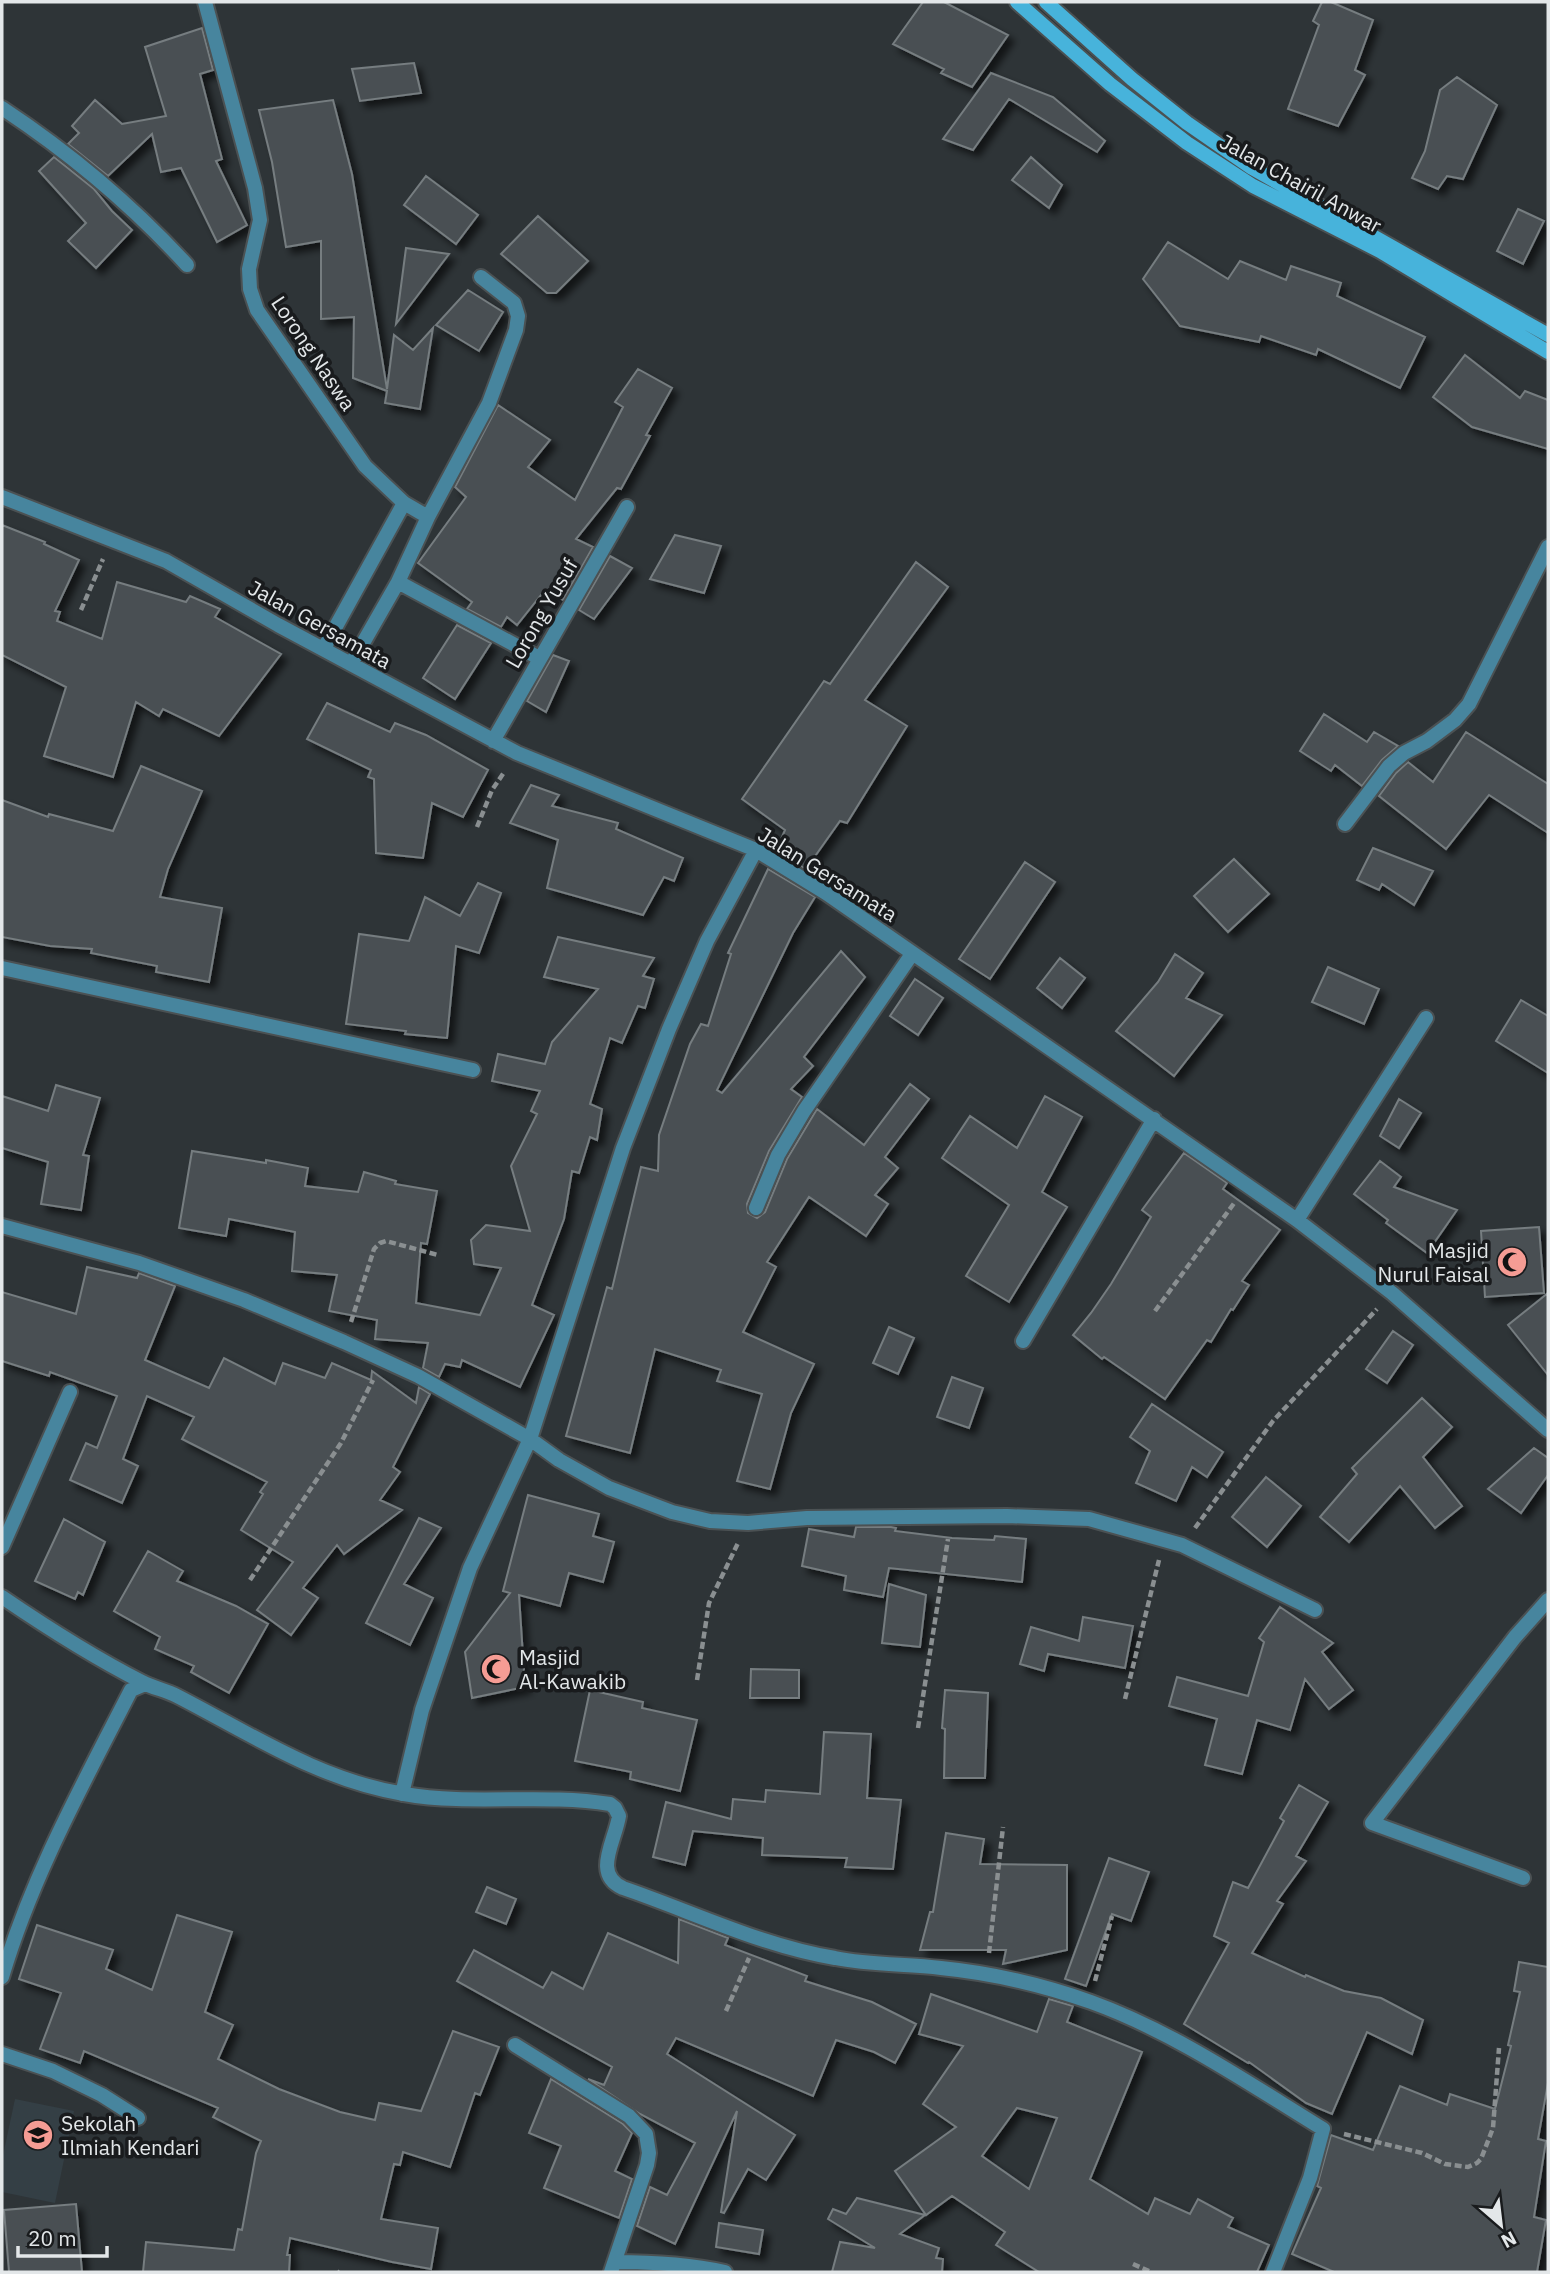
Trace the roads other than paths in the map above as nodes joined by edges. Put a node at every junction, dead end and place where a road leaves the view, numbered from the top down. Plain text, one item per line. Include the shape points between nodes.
1 (205, 2) edge
2 (1017, 2) edge
3 (1046, 2) edge
4 (2, 108) edge
5 (187, 265) dead end
6 (481, 277) dead end
7 (1548, 335) edge
8 (1548, 352) edge
9 (2, 497) edge
10 (404, 503) junction
11 (627, 507) dead end
12 (428, 517) junction
13 (1548, 547) edge
14 (398, 582) junction
15 (324, 648) junction
16 (539, 658) junction
17 (351, 664) junction
18 (493, 741) junction
19 (1345, 824) dead end
20 (757, 850) junction
21 (912, 954) junction
22 (2, 968) edge
23 (1426, 1018) dead end
24 (473, 1070) dead end
25 (1154, 1119) junction
26 (756, 1208) dead end
27 (1297, 1220) junction
28 (2, 1226) edge
29 (1023, 1341) dead end
30 (70, 1392) dead end
31 (1548, 1430) edge
32 (530, 1439) junction
33 (2, 1547) edge
34 (2, 1597) edge
35 (1548, 1600) edge
36 (1315, 1610) dead end
37 (145, 1684) junction
38 (402, 1794) junction
39 (1523, 1878) dead end
40 (2, 1977) edge
41 (515, 2045) dead end
42 (2, 2054) edge
43 (138, 2118) dead end
44 (613, 2267) edge
45 (725, 2272) edge
46 (1273, 2272) edge

1 - 10 street, Lorong Naswa via 255,188 260,220 248,270 257,310 365,466
2 - 8 main road, Jalan Chairil Anwar via 1110,85 1186,143 1253,186 1380,251
3 - 7 main road, Jalan Chairil Anwar via 1186,123 1252,168
4 - 5 street via 81,164
6 - 12 street via 514,303 516,330 489,403
9 - 15 street, Jalan Gersamata via 166,561
10 - 12 street, Lorong Naswa
10 - 15 street
11 - 16 street, Lorong Yusuf
12 - 14 street
13 - 19 street via 1469,704 1455,720 1389,766
14 - 16 street
14 - 17 street
15 - 17 street, Jalan Gersamata
16 - 18 street, Lorong Yusuf
17 - 18 street, Jalan Gersamata
18 - 20 street, Jalan Gersamata
20 - 21 street, Jalan Gersamata
20 - 32 street via 707,941 623,1148
21 - 25 street, Jalan Gersamata
21 - 26 street via 804,1111 778,1155
22 - 24 street
23 - 27 street
25 - 27 street, Jalan Gersamata
25 - 29 street
27 - 31 street, Jalan Gersamata via 1392,1293
28 - 32 street via 139,1263 244,1300 418,1376
30 - 33 street
32 - 36 street via 609,1488 710,1521 1089,1519 1182,1545
32 - 38 street via 470,1568 422,1710
34 - 37 street
35 - 39 street via 1372,1823
37 - 38 street via 176,1695 286,1756
37 - 40 street via 131,1690 69,1811 32,1889
38 - 46 street via 610,1804 619,1816 606,1865 610,1880 623,1888 794,1949 836,1959 987,1975 1090,2002 1158,2031 1323,2129 1310,2178
41 - 44 street via 629,2116 646,2134 647,2165
42 - 43 street via 65,2076
44 - 45 street via 676,2264

